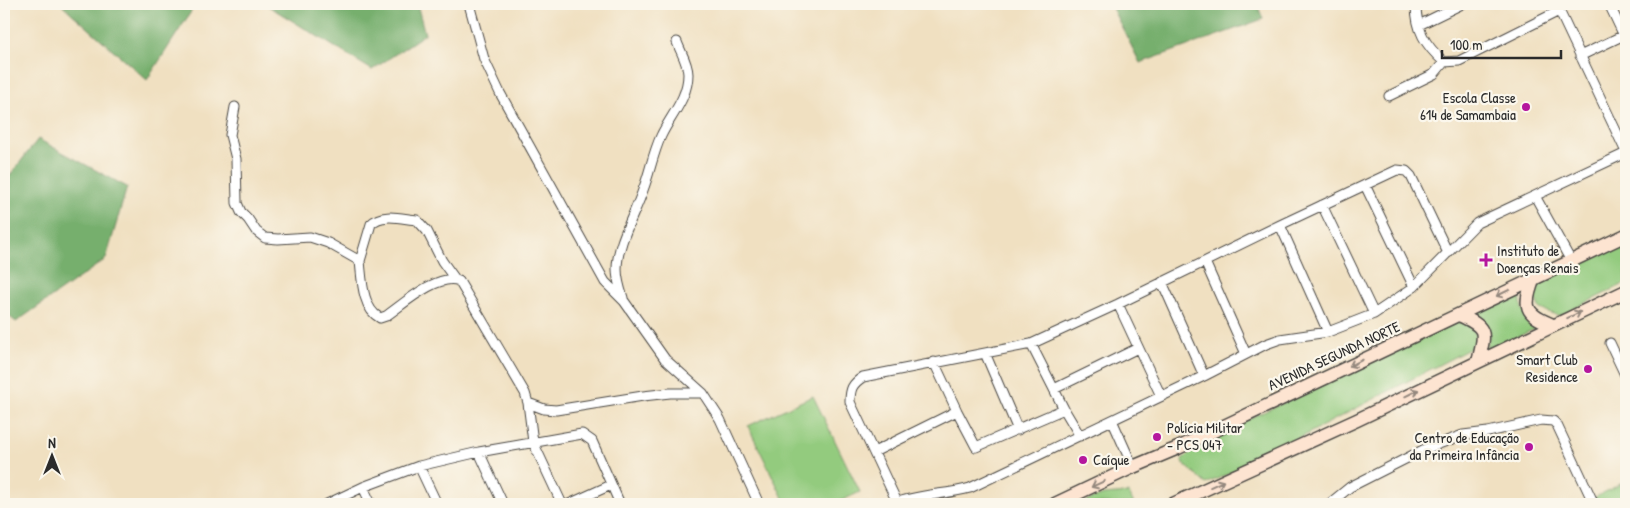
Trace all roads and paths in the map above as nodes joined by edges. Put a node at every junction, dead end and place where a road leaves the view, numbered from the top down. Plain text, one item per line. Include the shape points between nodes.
1 (469, 4) edge
2 (1416, 4) edge
3 (1462, 4) edge
4 (1609, 4) edge
5 (1558, 7) edge
6 (1419, 25) junction
7 (1625, 38) edge
8 (676, 42) dead end
9 (1580, 56) junction
10 (1444, 62) junction
11 (1389, 96) dead end
12 (235, 107) dead end
13 (1626, 152) edge
14 (1365, 186) junction
15 (1535, 196) junction
16 (1322, 204) junction
17 (1280, 225) junction
18 (1626, 235) edge
19 (1448, 253) junction
20 (360, 261) junction
21 (1571, 261) junction
22 (1205, 262) junction
23 (1534, 278) junction
24 (455, 280) junction
25 (1162, 282) junction
26 (1414, 287) junction
27 (1626, 291) edge
28 (624, 301) junction
29 (1118, 304) junction
30 (1374, 314) junction
31 (1459, 315) junction
32 (1553, 325) junction
33 (1328, 332) junction
34 (1610, 343) dead end
35 (1031, 344) junction
36 (1138, 348) junction
37 (985, 353) junction
38 (1246, 354) junction
39 (934, 362) junction
40 (1478, 362) junction
41 (1625, 373) edge
42 (1204, 376) junction
43 (1054, 389) junction
44 (703, 393) junction
45 (1161, 396) junction
46 (528, 403) junction
47 (1064, 409) junction
48 (957, 411) junction
49 (1112, 420) junction
50 (1018, 430) junction
51 (1080, 436) junction
52 (533, 442) junction
53 (479, 452) junction
54 (874, 452) junction
55 (419, 466) junction
56 (1132, 467) junction
57 (611, 485) junction
58 (363, 487) junction
59 (895, 503) edge
60 (327, 504) edge
61 (371, 504) edge
62 (437, 504) edge
63 (503, 504) edge
64 (562, 504) edge
65 (569, 504) edge
66 (620, 504) edge
67 (759, 504) edge
68 (1055, 504) edge
69 (1173, 504) edge
70 (1329, 504) edge
71 (1594, 504) edge

1 - 28 street via 484,59 500,93 606,282
2 - 6 street
3 - 6 street
4 - 7 street
5 - 9 street
5 - 10 street via 1459,61
6 - 10 street via 1428,46
7 - 9 street
8 - 28 street via 687,67 686,88 656,147 619,254 617,269
9 - 13 street
10 - 11 street via 1431,76
12 - 20 street via 230,135 236,159 237,203 241,212 265,238 310,237
13 - 15 street
14 - 16 street
14 - 19 street via 1397,170 1406,171
14 - 26 street
15 - 19 street via 1477,223
15 - 21 street
16 - 17 street
16 - 30 street
17 - 22 street
17 - 33 street
18 - 21 main road, AVENIDA SEGUNDA NORTE
19 - 26 street
20 - 24 street via 366,298 380,318 430,285
20 - 24 street via 375,220 380,217 417,220 427,231
21 - 23 main road, AVENIDA SEGUNDA NORTE
22 - 25 street
22 - 38 street
23 -> 31 main road, AVENIDA SEGUNDA NORTE
23 - 32 main road via 1528,293 1529,310 1538,320
24 - 46 street via 459,281
25 - 29 street
25 - 42 street
26 - 30 street
32 -> 27 main road
28 - 44 street via 665,359
29 - 35 street
29 - 36 street
30 - 33 street
31 - 40 main road via 1474,321 1483,332
31 -> 56 main road, AVENIDA SEGUNDA NORTE
32 - 40 main road
33 - 38 street via 1280,340
34 - 41 street
35 - 37 street
35 - 43 street
36 - 43 street
36 - 45 street
37 - 39 street
37 - 50 street
38 - 42 street
39 - 48 street
39 - 54 street via 863,377 854,383 850,402
69 -> 40 main road
42 - 45 street
43 - 47 street
44 - 46 street via 643,396 556,410
44 - 67 street via 720,419
45 - 49 street
46 - 52 street
47 - 50 street
47 - 51 street
48 - 50 street via 976,447
48 - 54 street
49 - 51 street
49 - 56 street
51 - 59 street via 970,488
52 - 53 street
52 - 57 street via 582,434 588,437
52 - 64 street
53 - 55 street
53 - 63 street
54 - 59 street
55 - 58 street
55 - 62 street
56 -> 68 main road, AVENIDA SEGUNDA NORTE
57 - 65 street
57 - 66 street
58 - 60 street
58 - 61 street
70 - 71 street via 1350,486 1425,449 1463,435 1548,420 1557,425

